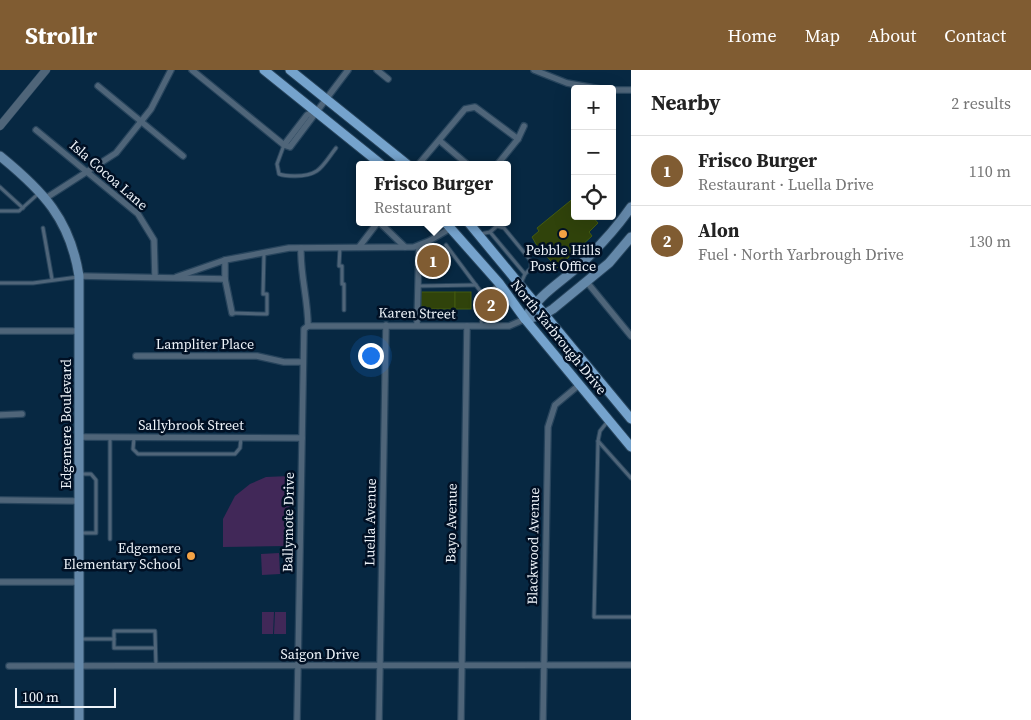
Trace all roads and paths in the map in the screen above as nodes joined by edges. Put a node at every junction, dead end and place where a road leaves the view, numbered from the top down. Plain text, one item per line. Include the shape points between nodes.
1 (46, 70) edge
2 (171, 70) edge
3 (192, 70) edge
4 (264, 70) edge
5 (290, 70) edge
6 (348, 70) edge
7 (377, 70) edge
8 (534, 70) edge
9 (388, 79) dead end
10 (578, 85) edge
11 (98, 86) dead end
12 (616, 90) edge
13 (631, 90) edge
14 (325, 98) junction
15 (315, 111) junction
16 (142, 122) junction
17 (0, 126) edge
18 (524, 126) dead end
19 (36, 130) dead end
20 (518, 139) junction
21 (440, 141) junction
22 (284, 145) junction
23 (336, 148) dead end
24 (0, 156) edge
25 (184, 156) dead end
26 (377, 161) edge
27 (403, 161) edge
28 (422, 161) edge
29 (463, 161) edge
30 (500, 161) edge
31 (87, 172) junction
32 (0, 187) edge
33 (44, 195) junction
34 (631, 207) edge
35 (23, 208) junction
36 (0, 212) edge
37 (628, 217) edge
38 (375, 226) edge
39 (382, 226) edge
40 (447, 226) edge
41 (449, 226) edge
42 (471, 226) edge
43 (43, 228) dead end
44 (490, 232) junction
45 (478, 235) junction
46 (631, 237) edge
47 (446, 245) dead end
48 (419, 246) junction
49 (340, 247) junction
50 (359, 247) junction
51 (405, 247) junction
52 (300, 248) junction
53 (264, 252) junction
54 (225, 260) junction
55 (525, 274) junction
56 (79, 276) junction
57 (155, 276) junction
58 (176, 277) junction
59 (225, 279) junction
60 (52, 280) junction
61 (586, 281) junction
62 (0, 283) edge
63 (499, 283) junction
64 (477, 285) junction
65 (418, 286) junction
66 (520, 286) junction
67 (490, 291) junction
68 (484, 296) junction
69 (534, 303) junction
70 (344, 310) dead end
71 (232, 314) joint
72 (482, 314) junction
73 (544, 315) junction
74 (525, 319) junction
75 (386, 325) junction
76 (417, 325) junction
77 (308, 326) junction
78 (467, 326) junction
79 (481, 326) junction
80 (0, 331) edge
81 (79, 331) junction
82 (631, 336) edge
83 (136, 356) dead end
84 (304, 362) junction
85 (579, 385) junction
86 (22, 414) dead end
87 (0, 415) edge
88 (631, 419) edge
89 (609, 420) junction
90 (79, 437) junction
91 (110, 437) junction
92 (134, 438) junction
93 (241, 438) junction
94 (302, 438) junction
95 (598, 441) junction
96 (631, 447) edge
97 (79, 474) junction
98 (631, 478) edge
99 (0, 500) edge
100 (80, 501) junction
101 (80, 533) junction
102 (110, 539) dead end
103 (0, 582) edge
104 (80, 582) junction
105 (631, 618) edge
106 (79, 638) junction
107 (114, 639) junction
108 (156, 648) junction
109 (631, 665) edge
110 (9, 666) dead end
111 (298, 666) junction
112 (380, 666) junction
113 (462, 666) junction
114 (544, 666) junction
115 (79, 667) junction
116 (156, 667) junction
117 (79, 720) edge
118 (297, 720) edge
119 (379, 720) edge
120 (461, 720) edge
121 (543, 720) edge

1 - 17 street
2 - 16 street
3 - 22 street
4 - 15 main road
5 - 14 main road
6 - 14 street
7 - 9 street
8 - 10 street
11 - 16 street
12 - 13 street
14 - 15 street
14 - 27 main road
15 - 22 street via 307,115
15 - 26 main road
16 - 25 street
16 - 31 street via 116,153
18 - 20 street
19 - 31 street, Isla Cocoa Lane
20 - 21 street via 475,107 470,107
20 - 30 street
21 - 28 street
21 - 29 street
22 - 23 lane via 277,168 283,175 315,174
24 - 33 main road, Edgemere Boulevard
31 - 33 street
31 - 57 street, Isla Cocoa Lane via 138,214 154,240
32 - 35 lane
33 - 35 lane
33 - 56 main road, Edgemere Boulevard via 71,243
34 - 37 main road
35 - 36 lane via 15,212
37 - 69 main road
38 - 50 street
39 - 51 street
40 - 48 street
41 - 63 main road, North Yarbrough Drive
42 - 45 main road, North Yarbrough Drive
43 - 60 lane
44 - 45 lane
44 - 55 lane
44 - 55 lane via 497,226 504,228 526,254 531,268
45 - 66 main road, North Yarbrough Drive
46 - 61 main road via 609,263
47 - 64 lane
48 - 51 street
48 - 65 street
49 - 50 street
49 - 52 street
49 - 70 lane
50 - 51 street
52 - 53 street
52 - 77 street, Ballymote Drive
53 - 54 street
53 - 71 lane via 267,314
54 - 58 street
54 - 59 street
55 - 66 lane
56 - 57 street
56 - 60 lane
56 - 81 main road, Edgemere Boulevard
57 - 58 street
58 - 59 street
59 - 71 street
60 - 62 lane
61 - 73 main road
61 - 82 street
63 - 67 lane
63 - 74 main road, North Yarbrough Drive
64 - 65 lane
64 - 68 lane
65 - 76 street
66 - 69 main road, North Yarbrough Drive
67 - 68 lane
67 - 72 lane via 498,306 493,314
68 - 72 lane
69 - 73 main road, North Yarbrough Drive
69 - 74 main road
72 - 79 lane
73 - 74 main road
73 - 88 main road, North Yarbrough Drive
74 - 79 street, Karen Street via 509,326
74 - 85 main road, North Yarbrough Drive
75 - 76 street, Karen Street
75 - 77 street, Karen Street
75 - 112 street, Luella Avenue
76 - 78 street, Karen Street
77 - 84 street, Ballymote Drive via 304,330
78 - 79 street, Karen Street
78 - 113 street, Bayo Avenue
80 - 81 street
81 - 90 main road, Edgemere Boulevard
83 - 84 street, Lampliter Place via 257,356 284,362
84 - 94 street, Ballymote Drive
85 - 89 main road, North Yarbrough Drive
85 - 114 street, Blackwood Avenue via 556,406 548,427
86 - 87 street
89 - 95 lane via 600,431
89 - 96 main road, North Yarbrough Drive
90 - 91 street, Sallybrook Street
90 - 97 main road, Edgemere Boulevard
91 - 92 street, Sallybrook Street
91 - 102 lane
92 - 93 street, Sallybrook Street
92 - 93 lane via 133,449 138,454 236,454
93 - 94 street, Sallybrook Street
94 - 111 street, Ballymote Drive
95 - 98 lane
95 - 105 lane via 594,617
97 - 100 main road, Edgemere Boulevard
97 - 101 lane via 91,474 96,480 96,533
99 - 100 street
100 - 101 main road, Edgemere Boulevard
101 - 104 main road, Edgemere Boulevard
103 - 104 street
104 - 106 main road, Edgemere Boulevard
106 - 107 lane
106 - 115 main road, Edgemere Boulevard
107 - 108 lane via 114,648
107 - 108 lane via 114,631 155,631
108 - 116 lane
109 - 114 street, Saigon Drive
110 - 115 street, Saigon Drive
111 - 112 street, Saigon Drive
111 - 116 street, Saigon Drive
111 - 118 street, Ballymote Drive
112 - 113 street, Saigon Drive
112 - 119 street, Luella Avenue
113 - 114 street, Saigon Drive
113 - 120 street, Bayo Avenue
114 - 121 street, Blackwood Avenue
115 - 116 street, Saigon Drive
115 - 117 main road, Edgemere Boulevard

